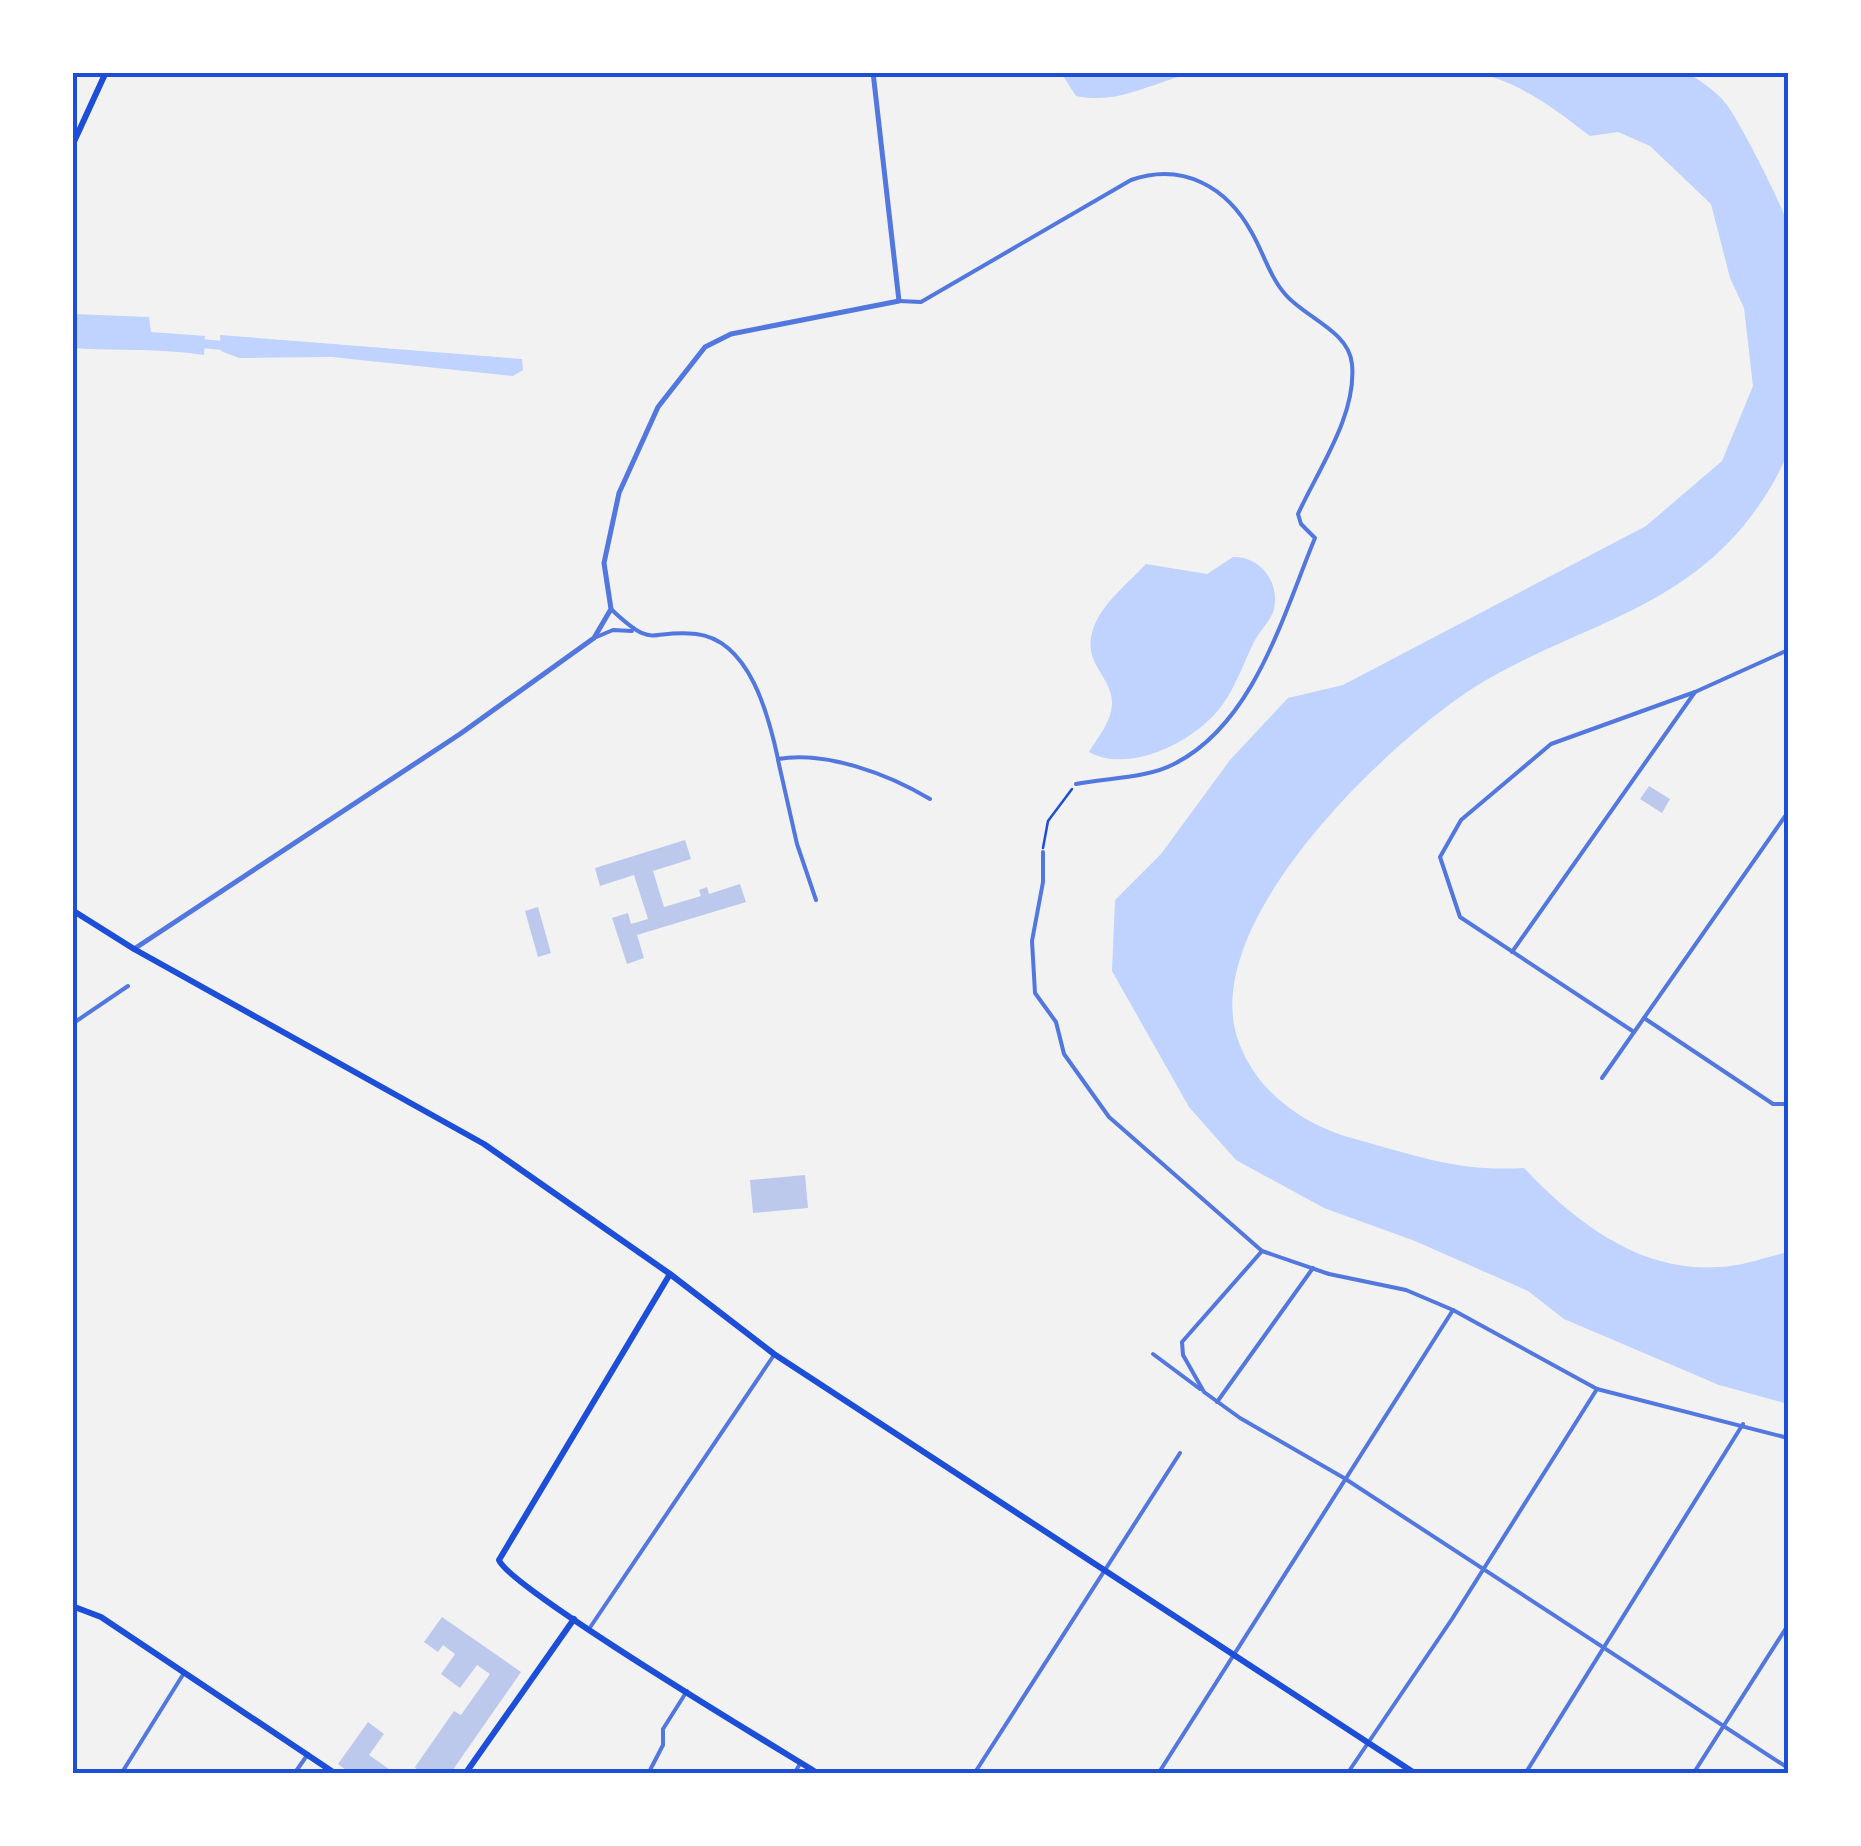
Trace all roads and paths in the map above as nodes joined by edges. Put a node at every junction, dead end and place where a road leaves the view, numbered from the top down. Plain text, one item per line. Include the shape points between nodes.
1 (106, 72) edge
2 (873, 72) edge
3 (72, 146) edge
4 (899, 301) junction
5 (611, 609) junction
6 (639, 632) junction
7 (594, 638) junction
8 (1788, 650) edge
9 (1695, 692) junction
10 (778, 758) junction
11 (1076, 784) joint
12 (930, 800) dead end
13 (1787, 817) edge
14 (1042, 852) joint
15 (816, 900) dead end
16 (75, 914) edge
17 (134, 949) junction
18 (1512, 952) junction
19 (128, 986) dead end
20 (1644, 1018) junction
21 (72, 1024) edge
22 (1634, 1032) junction
23 (1602, 1078) dead end
24 (1788, 1104) edge
25 (1262, 1251) junction
26 (1313, 1268) junction
27 (670, 1274) junction
28 (1453, 1310) junction
29 (774, 1354) junction
30 (1153, 1354) dead end
31 (1597, 1389) junction
32 (1204, 1392) junction
33 (1217, 1402) junction
34 (1743, 1424) junction
35 (1788, 1438) edge
36 (1180, 1453) dead end
37 (1344, 1478) junction
38 (1105, 1570) junction
39 (1483, 1570) junction
40 (72, 1606) edge
41 (574, 1619) junction
42 (1788, 1625) edge
43 (589, 1629) junction
44 (1607, 1647) junction
45 (1233, 1654) junction
46 (184, 1673) junction
47 (687, 1691) junction
48 (1724, 1723) junction
49 (1368, 1742) junction
50 (308, 1754) junction
51 (801, 1762) junction
52 (1788, 1768) edge
53 (121, 1774) edge
54 (294, 1774) edge
55 (336, 1774) edge
56 (465, 1774) edge
57 (648, 1774) edge
58 (794, 1774) edge
59 (819, 1774) edge
60 (974, 1774) edge
61 (1158, 1774) edge
62 (1347, 1774) edge
63 (1416, 1774) edge
64 (1526, 1774) edge
65 (1693, 1774) edge

1 - 3 main road
2 - 4 street
4 - 5 street via 731,334 705,348 658,407 620,494 604,563
4 - 11 street via 922,302 1131,180 1158,172 1193,177 1218,190 1250,228 1283,292 1342,339 1352,361 1340,422 1298,514 1315,538 1237,709 1172,766
5 - 6 street
5 - 7 street
6 - 7 street via 612,630
6 - 10 street via 700,634 736,659 764,698
7 - 17 street
8 - 9 street
9 - 18 street
9 - 18 street via 1552,744 1461,820 1440,857 1460,917
10 - 12 street via 866,770
10 - 15 street
11 - 14 path via 1048,821
13 - 20 street
14 - 25 street via 1032,941 1035,993 1056,1022 1064,1054 1109,1117
16 - 17 main road
17 - 27 main road via 484,1144
18 - 22 street
19 - 21 street
20 - 22 street
20 - 24 street via 1774,1104
22 - 23 street
25 - 26 street
25 - 32 street via 1182,1342 1182,1356
26 - 28 street via 1406,1290
26 - 33 street
27 - 29 main road
27 - 41 main road via 501,1552 502,1566
28 - 31 street
28 - 37 street
29 - 38 main road
29 - 43 street
30 - 32 street
31 - 34 street
31 - 39 street
32 - 33 street
33 - 37 street
34 - 35 street
34 - 44 street
36 - 38 street
37 - 39 street
37 - 45 street
38 - 45 main road
38 - 60 street
39 - 44 street
39 - 49 street
40 - 46 main road via 101,1617
41 - 43 main road
41 - 56 main road
42 - 48 street
43 - 47 main road
44 - 48 street
44 - 64 street
45 - 49 main road
45 - 61 street
46 - 50 main road
46 - 53 street
47 - 51 main road
47 - 57 street via 663,1729 663,1746
48 - 52 street
48 - 65 street
49 - 62 street
49 - 63 main road
50 - 54 street
50 - 55 main road
51 - 58 street
51 - 59 main road

